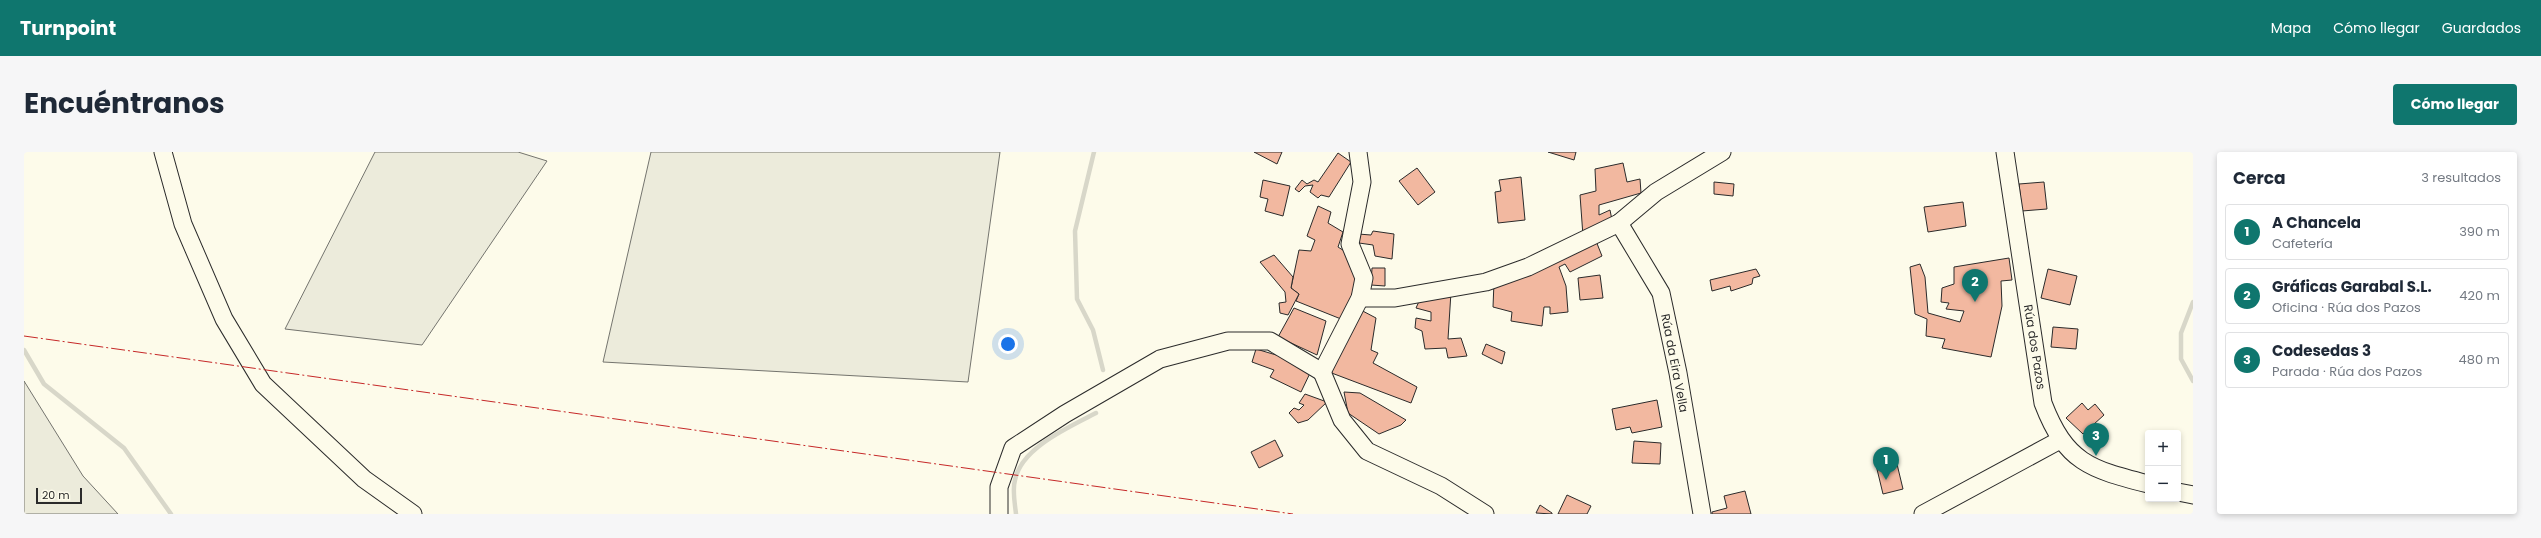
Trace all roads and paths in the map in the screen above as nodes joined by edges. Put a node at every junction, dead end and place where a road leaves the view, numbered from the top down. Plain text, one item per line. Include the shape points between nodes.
1 (163, 152) edge
2 (1358, 152) edge
3 (1722, 152) edge
4 (2006, 152) edge
5 (1706, 157) edge
6 (1619, 223) junction
7 (1360, 298) junction
8 (1322, 372) junction
9 (2060, 440) junction
10 (2145, 483) edge
11 (2181, 493) edge
12 (2193, 495) edge
13 (413, 514) edge
14 (999, 514) edge
15 (1485, 514) edge
16 (1702, 514) edge
17 (1924, 514) edge

1 - 13 street via 183,224 224,319 263,384 364,479
2 - 7 street via 1362,182 1350,244 1364,278
3 - 5 street
4 - 9 street, Rúa dos Pazos via 2043,403
5 - 6 street via 1656,192
6 - 7 street via 1528,267 1486,282 1394,298
6 - 16 street, Rúa da Eira Vella via 1661,293 1678,372
7 - 8 street
8 - 14 street via 1270,341 1228,341 1160,359 1065,414 1013,448 999,487
8 - 15 street via 1342,420 1367,451 1441,486
9 - 10 street, Rúa dos Pazos via 2098,471
9 - 17 street
11 - 12 street

